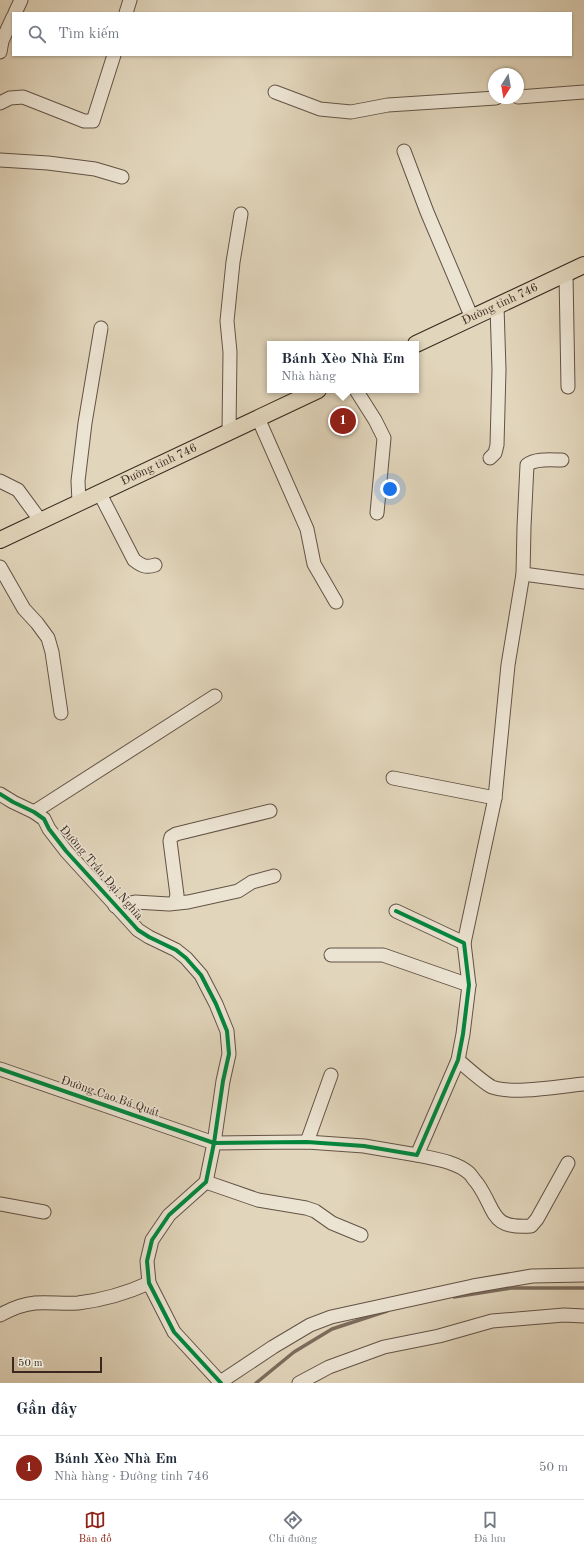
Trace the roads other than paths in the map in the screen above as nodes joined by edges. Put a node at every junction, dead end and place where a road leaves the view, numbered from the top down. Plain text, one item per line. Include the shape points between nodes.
1 (20, 0) edge
2 (130, 0) edge
3 (15, 12) edge
4 (126, 12) edge
5 (12, 19) edge
6 (0, 52) edge
7 (114, 56) edge
8 (275, 92) dead end
9 (584, 92) edge
10 (524, 97) edge
11 (488, 99) edge
12 (0, 103) edge
13 (404, 151) dead end
14 (0, 160) edge
15 (122, 177) dead end
16 (241, 214) dead end
17 (584, 266) edge
18 (566, 274) junction
19 (497, 306) junction
20 (472, 318) junction
21 (101, 328) dead end
22 (419, 343) edge
23 (568, 387) dead end
24 (312, 393) edge
25 (358, 393) edge
26 (258, 418) junction
27 (229, 432) junction
28 (490, 458) dead end
29 (562, 460) dead end
30 (0, 482) edge
31 (99, 492) junction
32 (80, 502) junction
33 (377, 512) dead end
34 (40, 520) junction
35 (0, 540) edge
36 (155, 565) dead end
37 (0, 567) edge
38 (523, 574) junction
39 (584, 582) edge
40 (336, 602) dead end
41 (215, 696) dead end
42 (61, 712) dead end
43 (392, 778) dead end
44 (0, 794) edge
45 (495, 798) junction
46 (270, 811) dead end
47 (34, 812) junction
48 (274, 876) dead end
49 (175, 902) junction
50 (115, 906) junction
51 (396, 911) dead end
52 (464, 943) junction
53 (331, 955) dead end
54 (469, 985) junction
55 (458, 1060) junction
56 (0, 1071) edge
57 (331, 1075) dead end
58 (584, 1084) edge
59 (307, 1142) junction
60 (214, 1143) junction
61 (417, 1155) junction
62 (568, 1163) dead end
63 (206, 1182) junction
64 (0, 1204) edge
65 (44, 1212) dead end
66 (361, 1235) dead end
67 (584, 1275) edge
68 (149, 1283) junction
69 (0, 1315) edge
70 (584, 1316) edge
71 (220, 1383) edge
72 (299, 1383) edge

1 - 3 street
2 - 4 street
5 - 6 street
7 - 12 street via 93,121 84,122 23,97 10,98
8 - 11 street via 320,109 351,112 388,105
9 - 10 street
13 - 20 street
14 - 15 street via 95,169
16 - 27 street via 227,321 230,352
17 - 18 main road, Đường tỉnh 746
18 - 19 main road, Đường tỉnh 746
18 - 23 street
19 - 20 main road, Đường tỉnh 746
19 - 28 street via 498,445
20 - 22 main road, Đường tỉnh 746
21 - 32 street via 79,473
24 - 26 main road, Đường tỉnh 746
25 - 33 street via 384,438
26 - 27 main road, Đường tỉnh 746
26 - 40 street via 307,529 314,564
27 - 31 main road, Đường tỉnh 746
29 - 38 street via 536,461 527,465
30 - 34 street via 18,490
31 - 32 main road, Đường tỉnh 746
31 - 36 street via 134,560 141,566
32 - 34 main road, Đường tỉnh 746
34 - 35 main road, Đường tỉnh 746
37 - 42 street via 24,609 48,638
38 - 39 street
38 - 45 street via 508,665
41 - 47 street
43 - 45 street
44 - 47 street, Đường Trần Đại Nghĩa
45 - 52 street
46 - 49 street via 171,837 177,895
47 - 50 street, Đường Trần Đại Nghĩa via 44,819 66,851
48 - 49 street via 252,882 238,891 188,902
49 - 50 street via 135,902
50 - 60 street, Đường Trần Đại Nghĩa via 138,930 186,958 201,975 216,1004 227,1031 229,1054
51 - 52 street
52 - 54 street
53 - 54 street via 383,955
54 - 55 street
55 - 58 street via 492,1086 509,1090
55 - 61 street
56 - 60 street, Đường Cao Bá Quát
57 - 59 street
59 - 60 street, Đường Cao Bá Quát
59 - 61 street, Đường Cao Bá Quát via 364,1146
60 - 63 street, Đường Trần Đại Nghĩa
61 - 62 street, Đường Cao Bá Quát via 450,1163 470,1174 499,1222 521,1226 531,1226 537,1219
63 - 66 street via 258,1200 306,1208 332,1223
63 - 68 street via 169,1215 152,1240 147,1261
64 - 65 street
67 - 71 street via 532,1276 331,1317 310,1325
68 - 69 street via 103,1299 78,1303 35,1303 11,1309
68 - 71 street via 174,1332
70 - 72 street via 564,1315 492,1322 384,1347 329,1367

